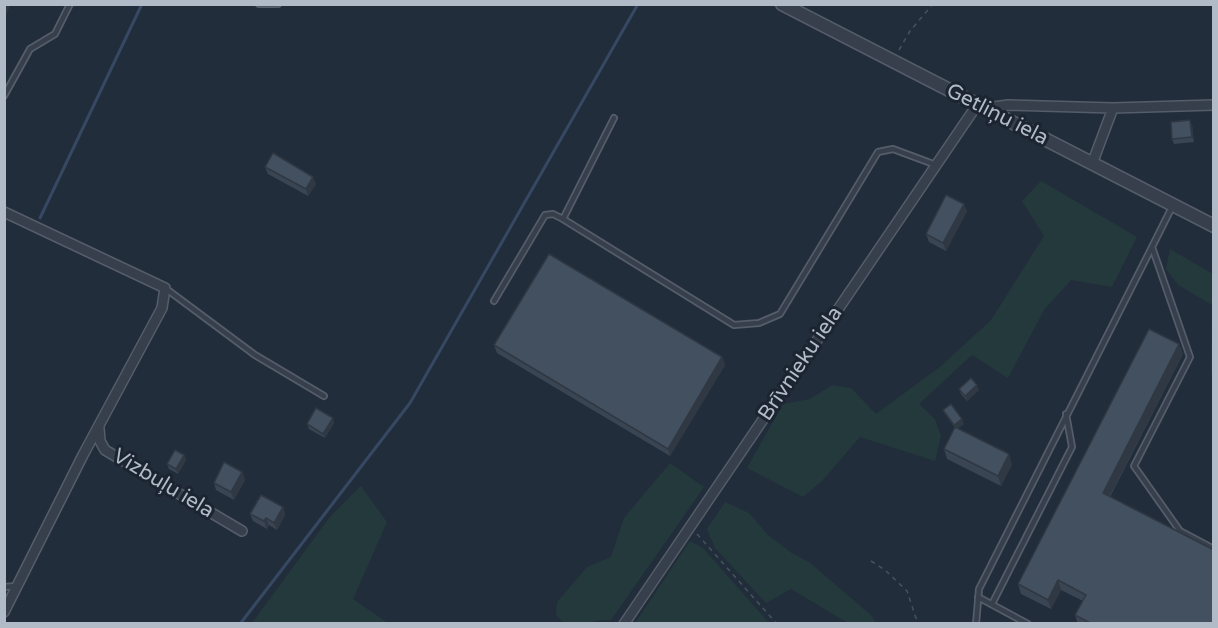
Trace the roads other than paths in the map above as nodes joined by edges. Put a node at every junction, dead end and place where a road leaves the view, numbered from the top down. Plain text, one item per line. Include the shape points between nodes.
1 (70, 4) edge
2 (259, 4) edge
3 (278, 4) edge
4 (782, 4) edge
5 (4, 96) edge
6 (977, 105) junction
7 (1214, 105) edge
8 (1113, 108) junction
9 (989, 111) junction
10 (614, 118) dead end
11 (1092, 164) junction
12 (936, 165) junction
13 (1173, 205) junction
14 (4, 212) edge
15 (563, 219) junction
16 (1214, 226) edge
17 (1152, 247) junction
18 (165, 288) junction
19 (494, 301) dead end
20 (324, 396) dead end
21 (1066, 414) junction
22 (99, 426) junction
23 (242, 531) dead end
24 (1214, 549) edge
25 (18, 586) junction
26 (4, 587) edge
27 (978, 597) junction
28 (992, 604) junction
29 (4, 612) edge
30 (624, 624) edge
31 (976, 624) edge
32 (1028, 624) edge

1 - 5 lane via 56,34 30,50
2 - 3 lane
4 - 6 street, Getliņu iela
6 - 9 street, Getliņu iela
6 - 12 street, Brīvnieku iela
7 - 8 street
8 - 9 street via 1008,105
8 - 11 street
9 - 11 street, Getliņu iela
10 - 15 lane
11 - 13 street, Getliņu iela
12 - 15 lane via 893,149 878,152 780,314 759,323 734,325
12 - 30 street, Brīvnieku iela
13 - 16 street, Getliņu iela
13 - 17 lane
14 - 18 street
15 - 19 lane via 545,215
17 - 21 lane
17 - 24 lane via 1190,357 1134,466 1180,531
18 - 20 lane via 255,355
18 - 22 street via 162,308
21 - 27 lane
21 - 28 lane via 1072,447
22 - 23 street, Vizbuļu iela via 105,450
22 - 25 street
25 - 26 lane
25 - 29 street
27 - 28 lane
27 - 31 lane
28 - 32 lane

